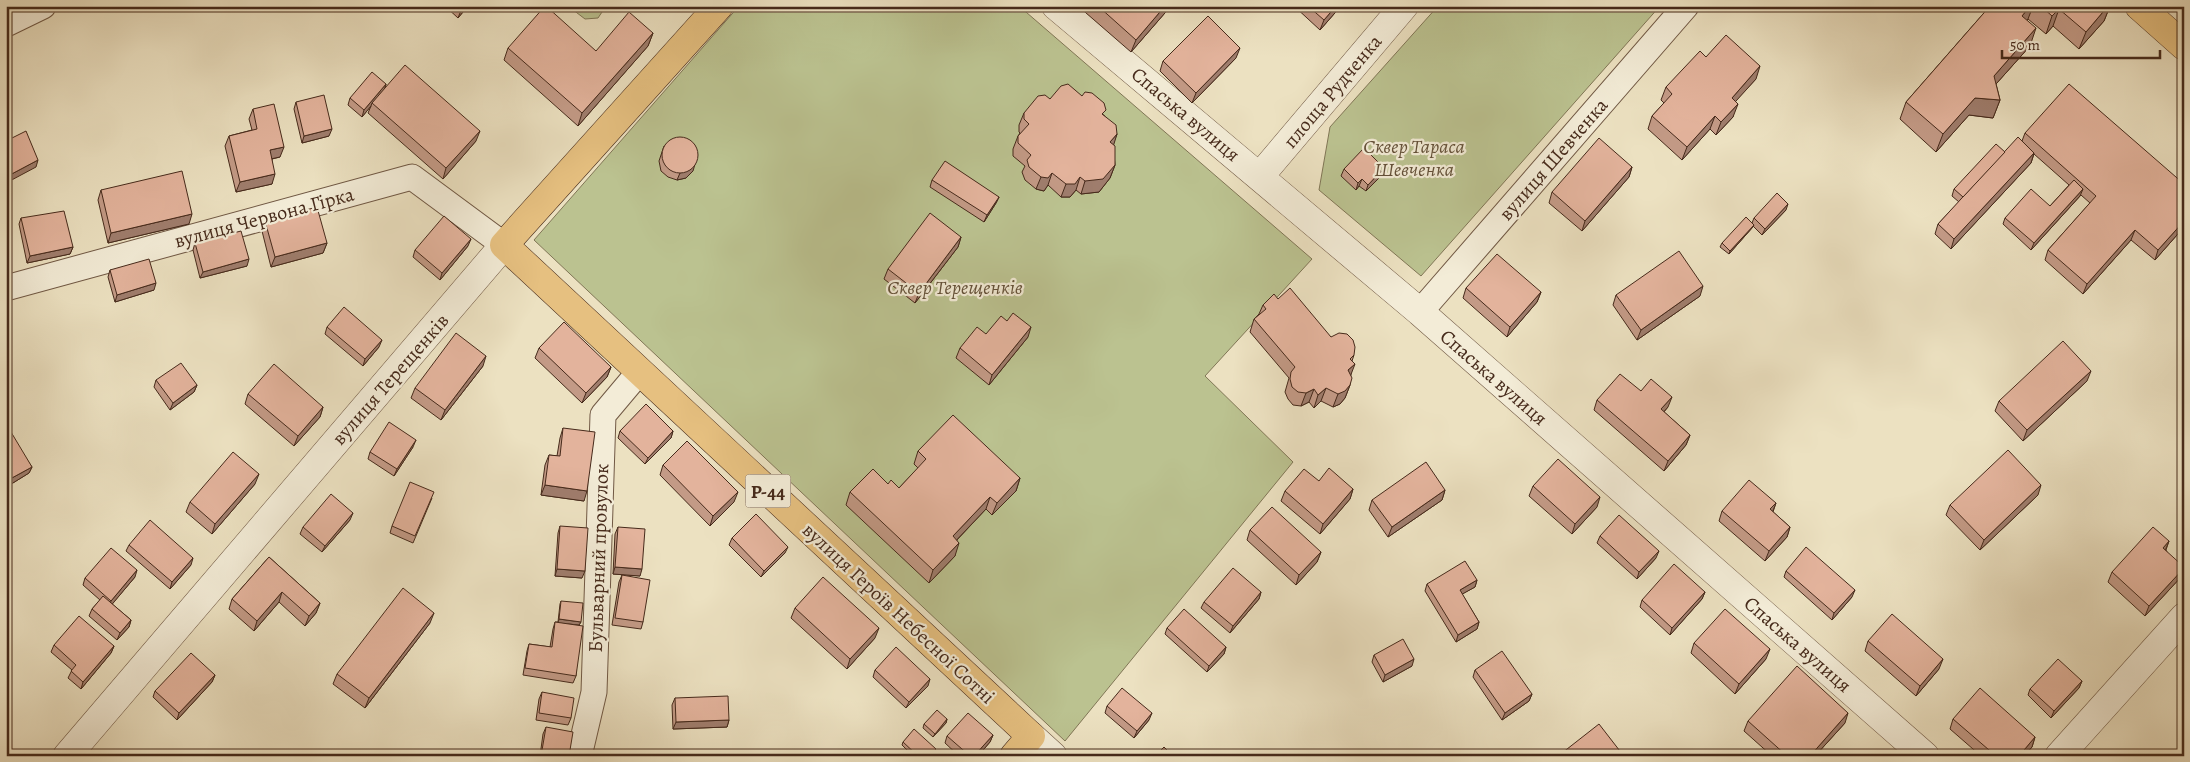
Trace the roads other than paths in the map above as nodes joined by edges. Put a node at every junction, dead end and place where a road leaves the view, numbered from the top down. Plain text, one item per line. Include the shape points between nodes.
1 (42, 6) edge
2 (719, 6) edge
3 (1056, 6) edge
4 (1404, 6) edge
5 (1686, 6) edge
6 (2140, 6) edge
7 (6, 24) edge
8 (2184, 46) edge
9 (1260, 176) junction
10 (504, 246) junction
11 (6, 288) edge
12 (1420, 312) junction
13 (640, 372) junction
14 (2184, 617) edge
15 (1023, 746) edge
16 (67, 756) edge
17 (579, 756) edge
18 (1053, 756) edge
19 (1925, 756) edge
20 (2059, 756) edge

1 - 7 street
2 - 10 main road, вулиця Терещенків
3 - 9 street, Спаська вулиця
4 - 9 street, площа Рудченка
5 - 12 street, вулиця Шевченка
6 - 8 main road
9 - 12 street, Спаська вулиця
10 - 11 street, вулиця Червона Гірка via 412,177
10 - 13 main road, вулиця Героїв Небесної Сотні / Р-44
10 - 16 street, вулиця Терещенків
12 - 19 street, Спаська вулиця
13 - 15 main road, вулиця Героїв Небесної Сотні / Р-44
13 - 17 street, Бульварний провулок via 603,415 594,692
14 - 20 street
15 - 18 street, вулиця Героїв Небесної Сотні

